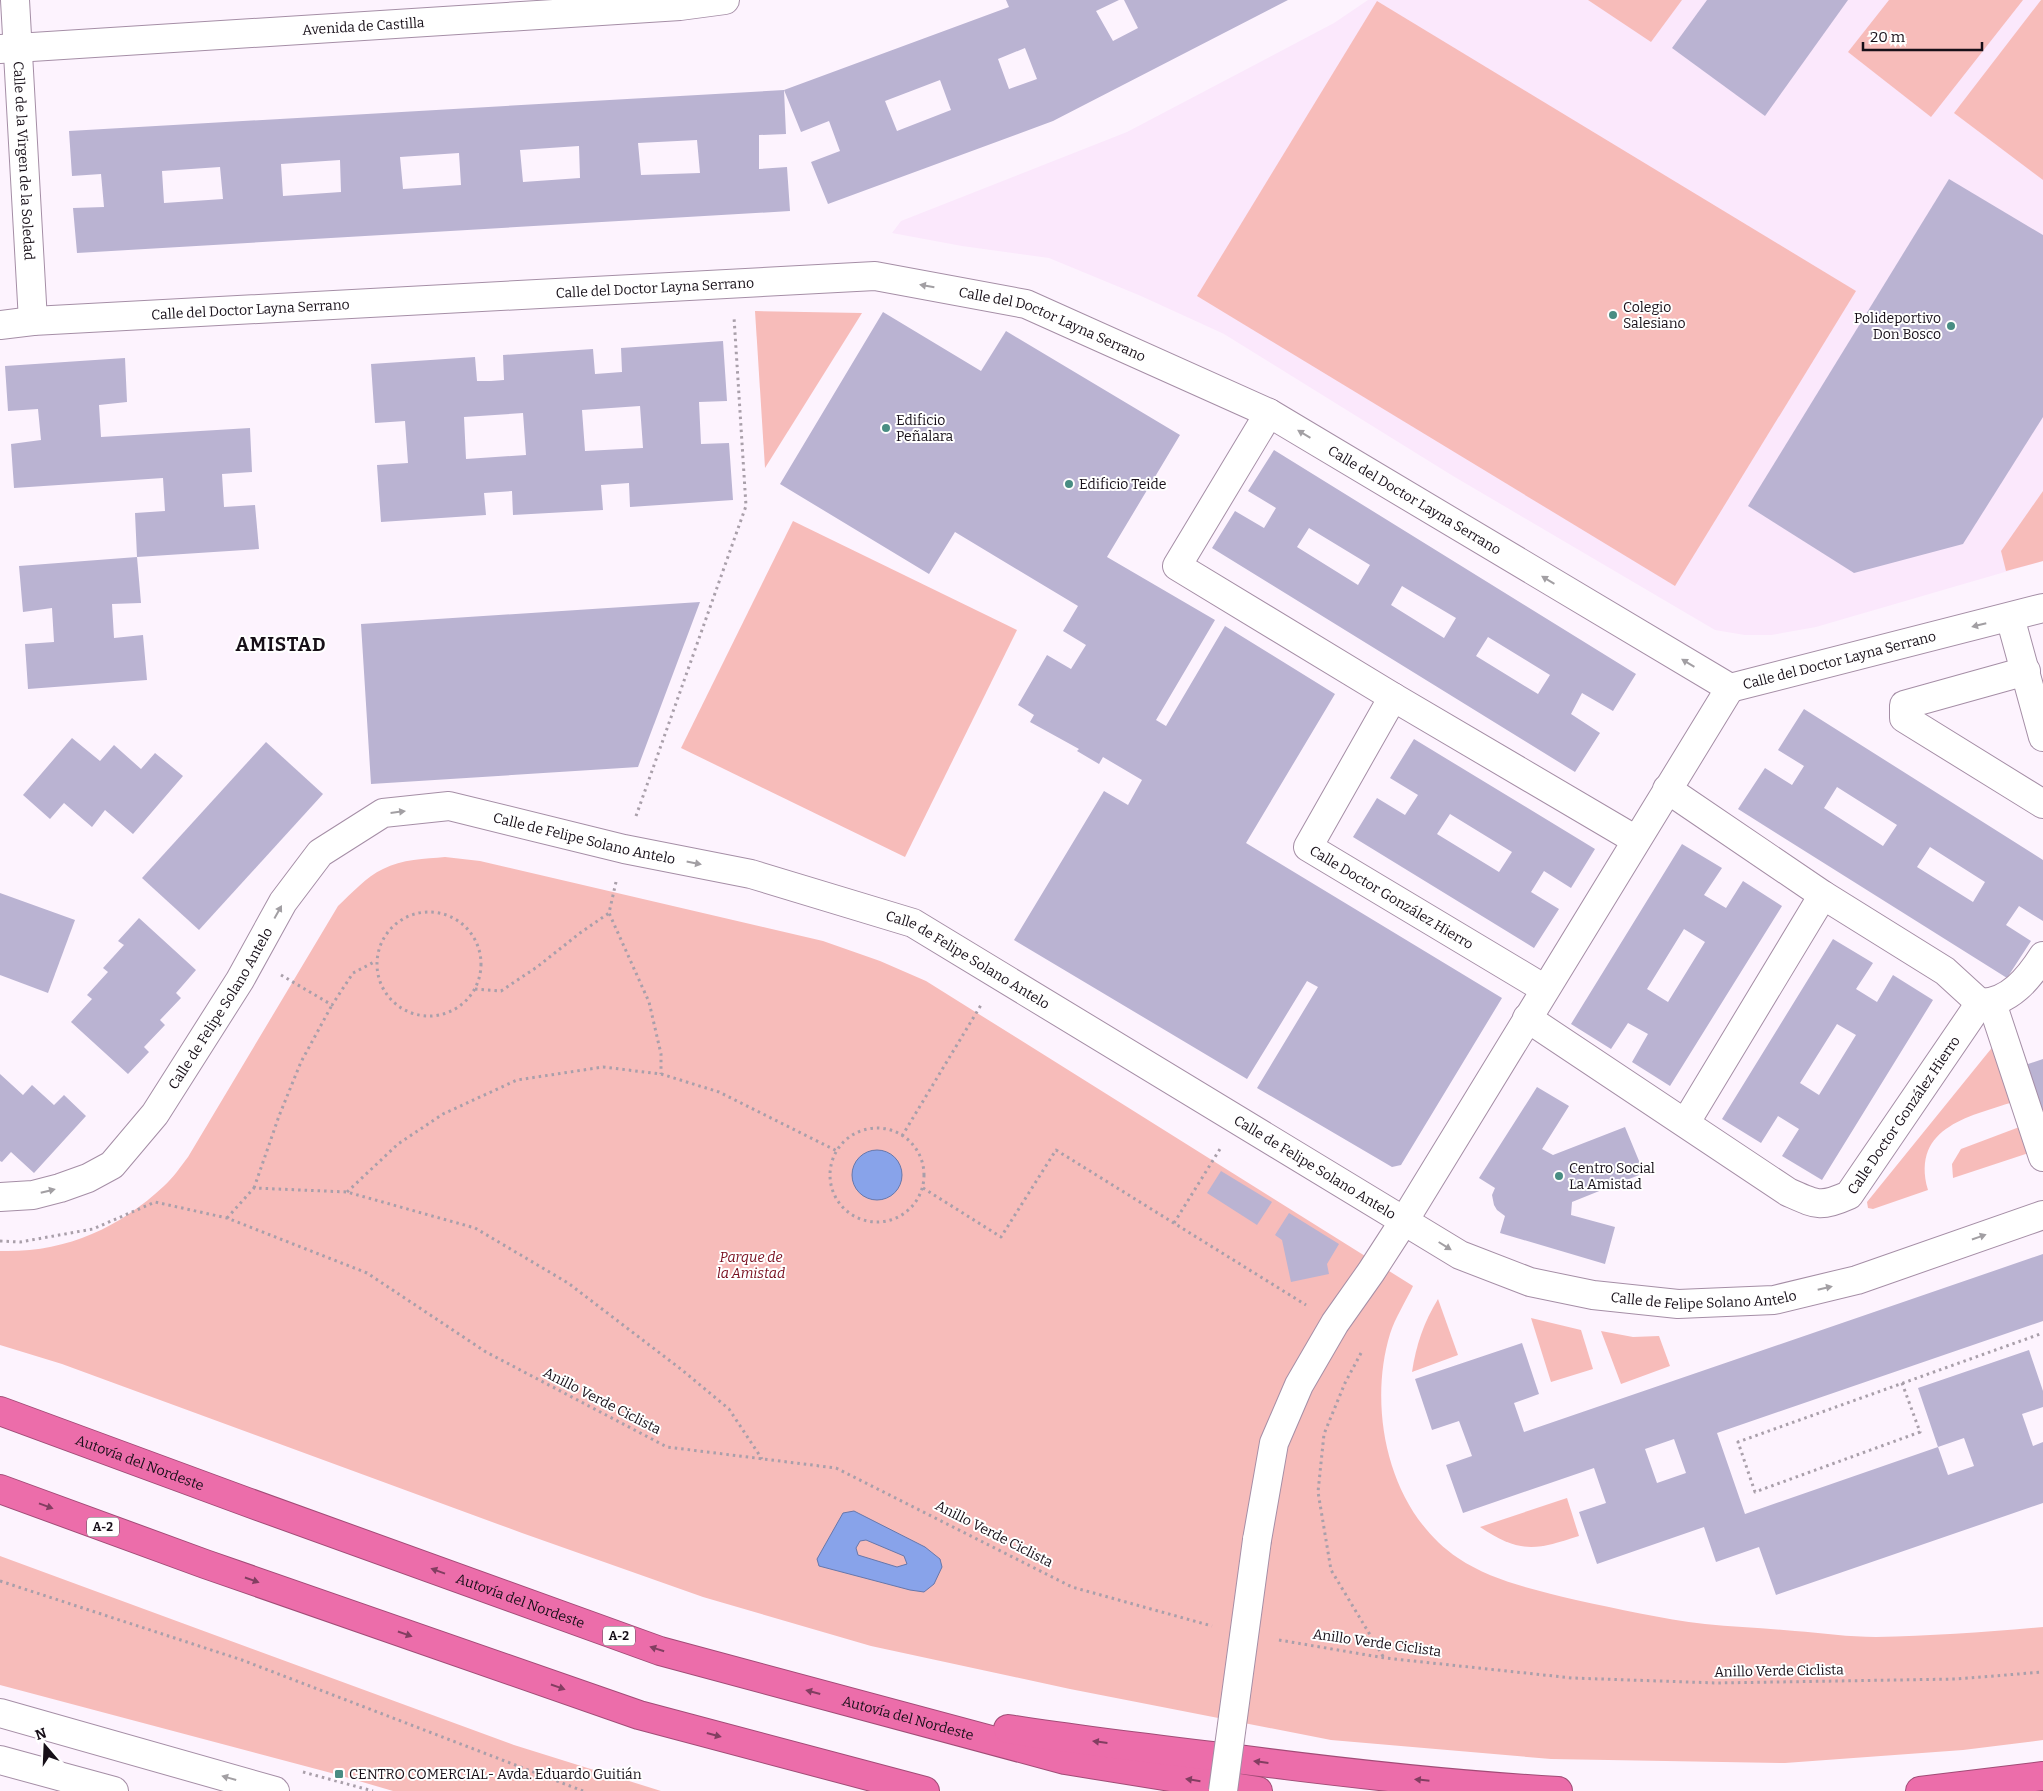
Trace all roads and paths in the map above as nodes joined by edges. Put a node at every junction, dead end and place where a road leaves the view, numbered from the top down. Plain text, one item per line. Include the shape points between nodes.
1 (15, 0) edge
2 (725, 0) edge
3 (8, 49) edge
4 (732, 284) junction
5 (33, 321) junction
6 (0, 325) edge
7 (1269, 413) junction
8 (2043, 608) edge
9 (2010, 617) junction
10 (2026, 671) junction
11 (1730, 688) junction
12 (1393, 698) junction
13 (2043, 737) edge
14 (1667, 789) junction
15 (2043, 804) edge
16 (1636, 840) junction
17 (624, 849) junction
18 (1823, 895) junction
19 (608, 913) junction
20 (2043, 956) edge
21 (252, 958) junction
22 (376, 961) junction
23 (999, 974) junction
24 (475, 989) junction
25 (1545, 989) junction
26 (1986, 1003) junction
27 (332, 1005) junction
28 (1527, 1018) junction
29 (661, 1074) junction
30 (1238, 1120) junction
31 (1686, 1122) junction
32 (902, 1136) junction
33 (837, 1152) junction
34 (2043, 1157) edge
35 (254, 1188) junction
36 (923, 1188) junction
37 (347, 1192) junction
38 (0, 1198) edge
39 (2043, 1215) edge
40 (227, 1218) junction
41 (1404, 1221) junction
42 (1174, 1223) junction
43 (0, 1241) edge
44 (1335, 1323) junction
45 (2043, 1333) edge
46 (1363, 1349) dead end
47 (1902, 1383) junction
48 (0, 1411) edge
49 (763, 1460) junction
50 (0, 1489) edge
51 (0, 1582) edge
52 (1215, 1627) dead end
53 (1272, 1639) dead end
54 (1385, 1658) junction
55 (2043, 1672) edge
56 (868, 1707) junction
57 (0, 1713) edge
58 (0, 1760) edge
59 (2043, 1776) edge
60 (114, 1791) edge
61 (276, 1791) edge
62 (583, 1791) edge
63 (925, 1791) edge
64 (1223, 1791) edge
65 (1258, 1791) edge
66 (1558, 1791) edge
67 (1920, 1791) edge

1 - 3 street, Calle de la Virgen de la Soledad
2 - 3 street, Avenida de Castilla via 680,6
3 - 5 street, Calle de la Virgen de la Soledad
4 - 5 street, Calle del Doctor Layna Serrano
7 -> 4 street, Calle del Doctor Layna Serrano via 1026,304 875,276
4 - 17 path via 746,506
5 - 6 street, Calle del Doctor Layna Serrano
11 -> 7 street, Calle del Doctor Layna Serrano
7 - 12 street via 1177,566
8 - 9 street, Calle del Doctor Layna Serrano
9 - 10 street
9 -> 11 street, Calle del Doctor Layna Serrano
10 - 13 street
10 - 15 street via 1904,705 1904,718
11 - 14 street
12 - 16 street
12 - 25 street, Calle Doctor González Hierro via 1308,847
14 - 16 street
14 - 18 street
16 - 25 street
17 - 19 path
21 -> 17 street, Calle de Felipe Solano Antelo via 283,902 320,852 383,813 448,806
17 -> 23 street, Calle de Felipe Solano Antelo via 751,874 913,923
18 - 26 street via 1945,971
18 - 31 street
19 - 24 path via 501,991
19 - 29 path via 649,1002 661,1054
20 - 26 street, Calle Doctor González Hierro via 2014,991
21 - 27 path
38 -> 21 street, Calle de Felipe Solano Antelo via 60,1188 112,1165 155,1114
22 - 24 path via 380,984 393,1003 414,1015 437,1016 459,1007
22 - 24 path via 382,939 398,921 420,912 443,913 464,925 477,944 481,967
22 - 27 path via 352,973
23 - 30 street, Calle de Felipe Solano Antelo
23 - 32 path
25 - 28 street
26 - 31 street, Calle Doctor González Hierro via 1849,1194 1829,1204 1814,1203 1788,1192
26 - 34 street
27 - 35 path via 301,1062
28 - 31 street, Calle Doctor González Hierro
28 - 41 street
29 - 33 path via 719,1092
29 - 37 path via 603,1067 517,1080 436,1119 398,1144
30 - 41 street, Calle de Felipe Solano Antelo
30 - 42 path
32 - 33 path via 882,1128 861,1131 843,1142
32 - 36 path via 917,1150 924,1170
33 - 36 path via 832,1160 829,1181 836,1200 852,1216 871,1222 892,1220 910,1208
35 - 37 path
35 - 40 path
36 - 42 path via 1001,1237 1056,1150
37 - 49 path via 475,1228 568,1282 728,1409
41 -> 39 street, Calle de Felipe Solano Antelo via 1460,1255 1530,1282 1593,1295 1678,1304 1774,1300 1857,1280
40 - 43 path, Anillo Verde Ciclista via 155,1202 93,1229 20,1242
40 - 49 path, Anillo Verde Ciclista via 367,1272 486,1352 667,1447
41 - 44 street
42 - 44 path
44 - 64 street, bridge via 1299,1385 1274,1443 1257,1540
45 - 47 path
46 - 54 path via 1324,1434 1318,1492 1331,1570
47 - 47 path via 1738,1442 1755,1492 1920,1432
56 -> 48 highway, Autovía del Nordeste / A-2 via 660,1651
49 - 52 path, Anillo Verde Ciclista via 836,1468 1072,1586
50 -> 63 highway, A-2 via 640,1716
51 - 62 path via 242,1660
53 - 54 path, Anillo Verde Ciclista
54 - 55 path, Anillo Verde Ciclista via 1572,1678 1717,1683 1956,1679
65 -> 56 highway, Autovía del Nordeste / A-2 via 1066,1760
66 -> 56 highway via 1295,1767 1072,1739
61 -> 57 street
58 - 60 street
59 - 67 highway

